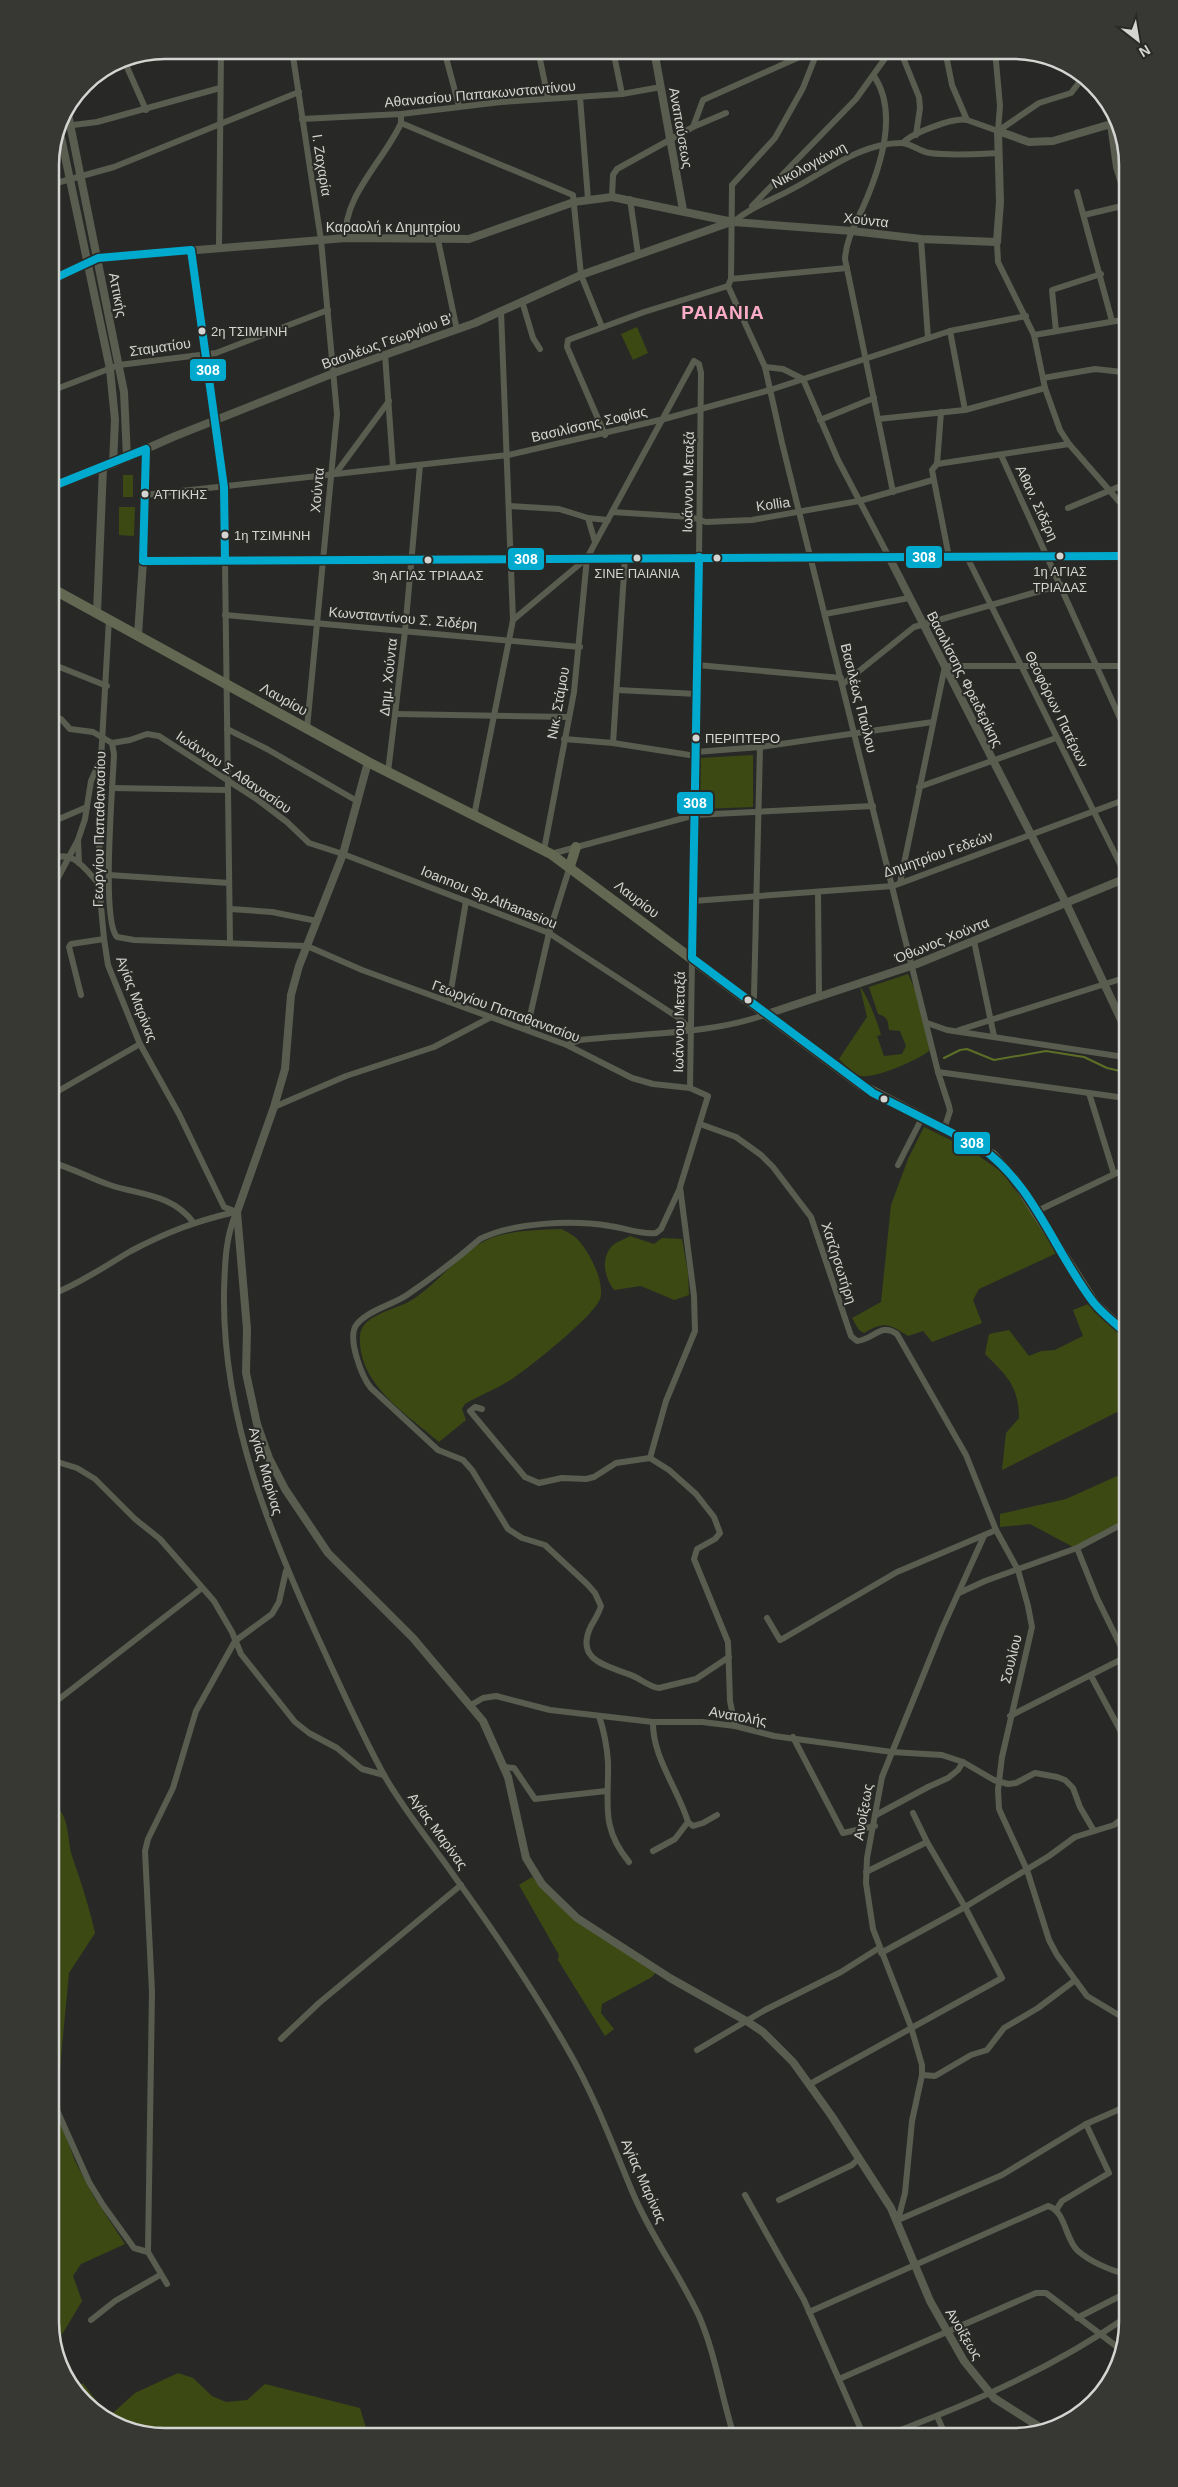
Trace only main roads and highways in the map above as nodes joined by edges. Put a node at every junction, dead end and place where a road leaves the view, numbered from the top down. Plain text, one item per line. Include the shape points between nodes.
1 (59, 592) edge
2 (576, 847) road end
3 (570, 866) junction
4 (1119, 1326) edge

1 - 3 main road, Λαυρίου via 368,762
2 - 3 main road
3 - 4 main road, Λαυρίου via 861,1086 980,1147 1000,1161 1096,1304

